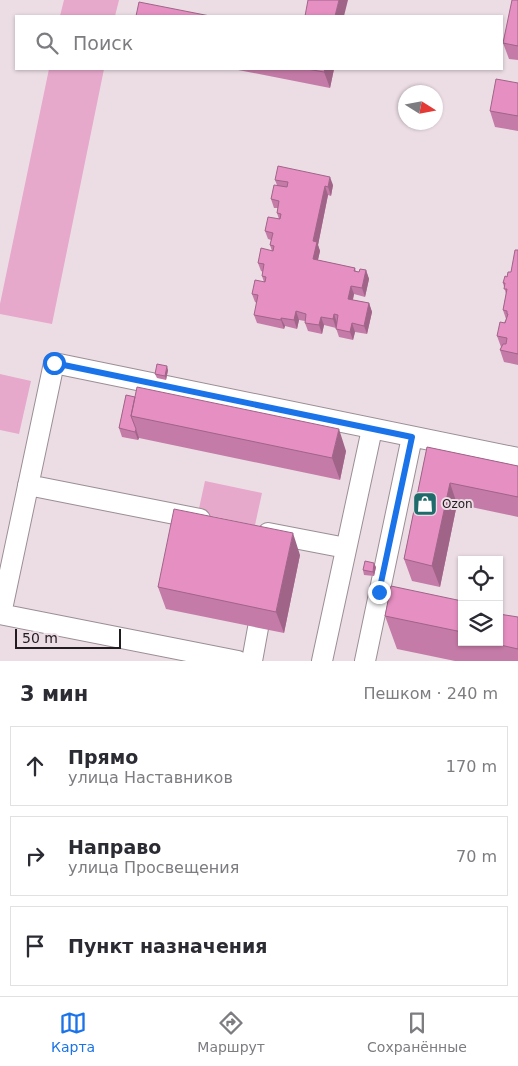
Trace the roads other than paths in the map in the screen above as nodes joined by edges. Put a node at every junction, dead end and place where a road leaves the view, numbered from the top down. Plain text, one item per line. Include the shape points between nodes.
1 (372, 429) junction
2 (412, 437) junction
3 (518, 458) edge
4 (28, 485) junction
5 (215, 522) edge
6 (253, 530) edge
7 (346, 548) junction
8 (1, 614) edge
9 (258, 628) dead end
10 (238, 661) edge
11 (252, 661) edge
12 (322, 661) edge
13 (365, 661) edge

1 - 2 street
1 - 4 street via 54,363
1 - 7 street
2 - 3 street
2 - 13 street via 386,594
4 - 5 street
4 - 8 street
6 - 7 street
7 - 12 street
8 - 10 street
9 - 11 street

